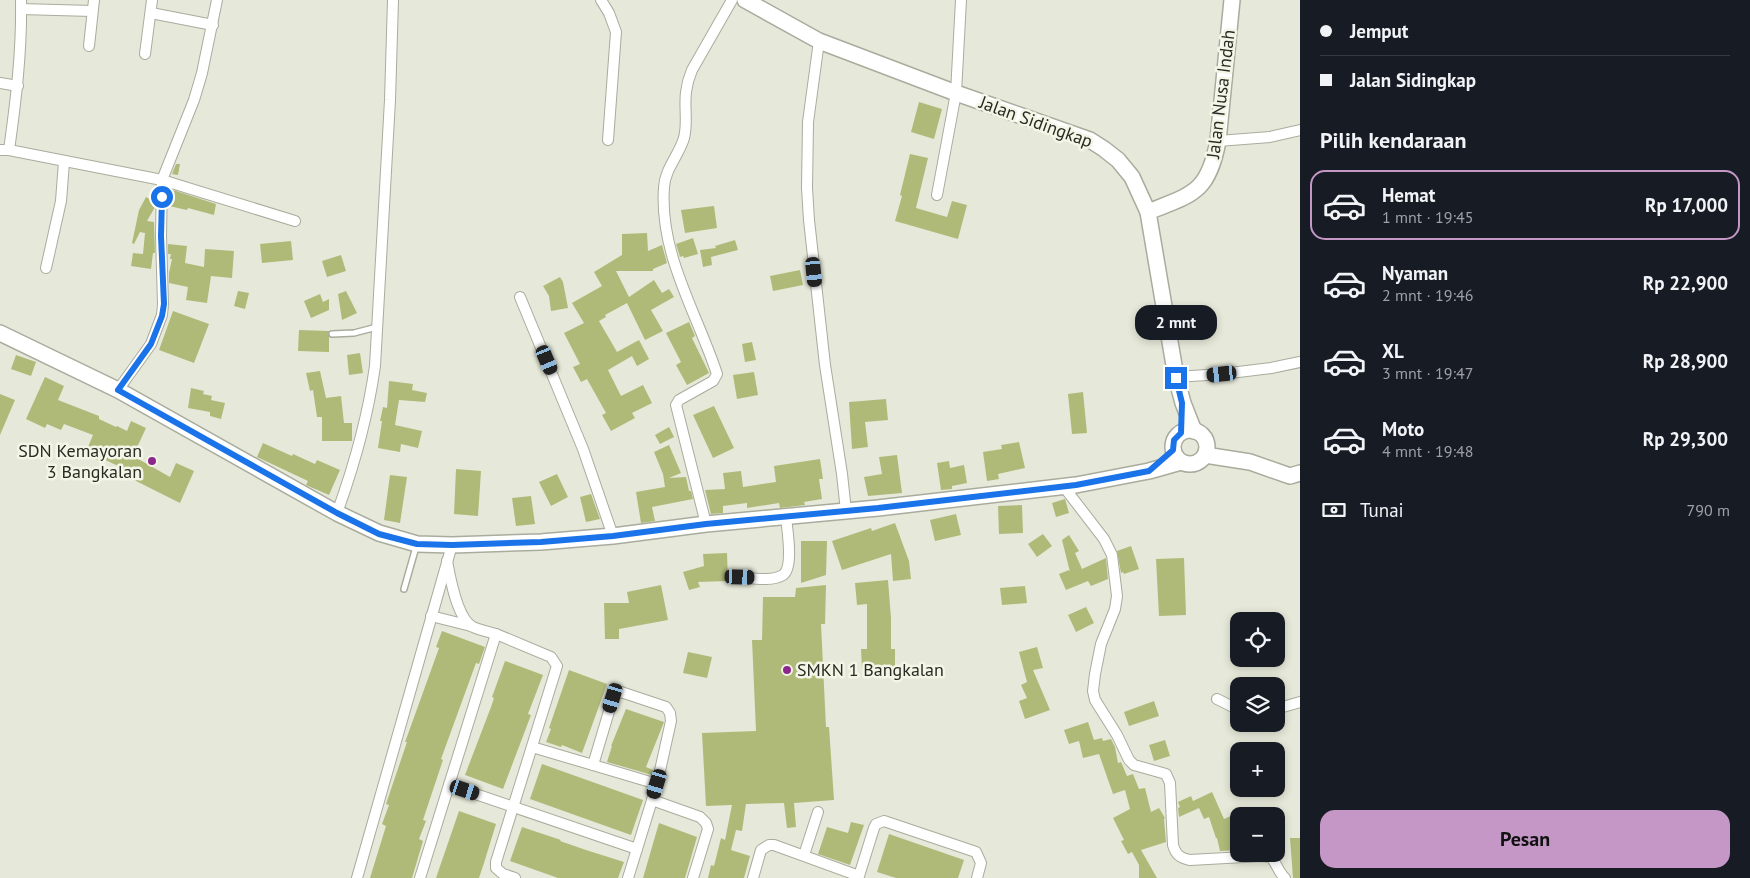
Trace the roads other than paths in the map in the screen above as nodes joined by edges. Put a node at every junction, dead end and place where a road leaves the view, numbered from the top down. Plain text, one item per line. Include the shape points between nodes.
1 (94, 0) edge
2 (152, 0) edge
3 (217, 0) edge
4 (393, 0) edge
5 (601, 0) edge
6 (732, 0) edge
7 (745, 0) edge
8 (961, 0) edge
9 (1232, 0) edge
10 (21, 5) edge
11 (92, 11) junction
12 (151, 13) junction
13 (213, 25) junction
14 (818, 41) junction
15 (89, 46) dead end
16 (146, 54) dead end
17 (0, 83) edge
18 (18, 86) junction
19 (956, 93) junction
20 (1300, 130) edge
21 (608, 140) dead end
22 (1218, 141) junction
23 (4, 150) edge
24 (64, 162) junction
25 (162, 180) junction
26 (937, 195) dead end
27 (1148, 212) junction
28 (295, 221) dead end
29 (46, 268) dead end
30 (520, 297) dead end
31 (378, 327) junction
32 (0, 333) edge
33 (332, 334) dead end
34 (1300, 362) edge
35 (1176, 378) junction
36 (118, 390) junction
37 (1188, 432) junction
38 (1206, 450) junction
39 (1177, 456) junction
40 (1297, 478) edge
41 (1064, 487) junction
42 (846, 511) junction
43 (337, 513) junction
44 (786, 517) junction
45 (706, 524) junction
46 (613, 536) junction
47 (417, 544) junction
48 (452, 545) junction
49 (447, 561) junction
50 (740, 577) dead end
51 (404, 589) dead end
52 (431, 616) junction
53 (471, 626) junction
54 (496, 634) junction
55 (1218, 699) dead end
56 (1300, 702) edge
57 (1230, 705) edge
58 (1285, 706) edge
59 (532, 746) junction
60 (593, 765) junction
61 (657, 784) junction
62 (449, 785) junction
63 (652, 800) junction
64 (513, 806) junction
65 (818, 812) dead end
66 (637, 848) junction
67 (804, 855) junction
68 (502, 876) edge
69 (860, 877) edge
70 (357, 878) edge
71 (420, 878) edge
72 (515, 878) edge
73 (628, 878) edge
74 (693, 878) edge
75 (753, 878) edge
76 (977, 878) edge
77 (1285, 878) edge

1 - 11 street
2 - 12 street
3 - 13 street
4 - 31 street
5 - 21 street via 615,25 616,37
6 - 45 street via 688,79 684,137 664,186 664,210 675,264 717,374 716,378 676,405
7 - 14 street, Jalan Sidingkap
8 - 19 street
9 - 22 street, Jalan Nusa Indah
10 - 11 street
10 - 18 street
11 - 15 street
12 - 13 street
12 - 16 street
13 - 25 street via 194,100
14 - 19 street, Jalan Sidingkap
14 - 42 street via 808,122 807,188 825,365
17 - 18 street
18 - 23 street
19 - 26 street
19 - 27 street, Jalan Sidingkap via 1090,140 1118,160 1132,177
20 - 22 street via 1270,137
22 - 27 street, Jalan Nusa Indah via 1214,163 1198,187 1184,198
23 - 24 street
24 - 25 street
24 - 29 street via 60,208
25 - 28 street
25 - 36 street via 162,316 151,344
27 - 35 street, Jalan Sidingkap
30 - 46 street via 583,449
31 - 33 lane
31 - 43 street via 369,400
32 - 36 street
34 - 35 street
35 - 37 street, Jalan Sidingkap
36 - 43 street
37 - 38 street via 1203,436
37 - 39 street via 1174,440
38 - 39 street via 1195,464 1185,464
38 - 40 street
39 - 41 street via 1149,471
41 - 42 street
41 - 77 street via 1095,526 1112,555 1117,596 1101,644 1094,695 1134,766 1169,777 1174,850 1182,858 1190,860 1271,857
42 - 44 street
43 - 47 street via 379,534
44 - 45 street
44 - 50 street via 788,570 783,575 769,578
45 - 46 street
46 - 48 street
47 - 48 street
47 - 51 lane
48 - 49 street
49 - 52 street
49 - 53 street via 460,610
52 - 53 street
52 - 70 street
53 - 54 street
54 - 59 street via 551,657 556,663
54 - 62 street
55 - 57 street
56 - 58 street
59 - 60 street
59 - 64 street
60 - 61 street
60 - 61 street via 613,698 621,692 666,707 670,713 672,720
61 - 63 street
62 - 64 street
62 - 71 street
63 - 66 street
63 - 74 street via 700,817 706,823 708,829
64 - 66 street
64 - 68 street via 496,864
65 - 67 street
66 - 73 street
67 - 69 street
67 - 75 street via 769,845 761,850
68 - 72 street
69 - 76 street via 874,828 884,821 976,852 981,863

